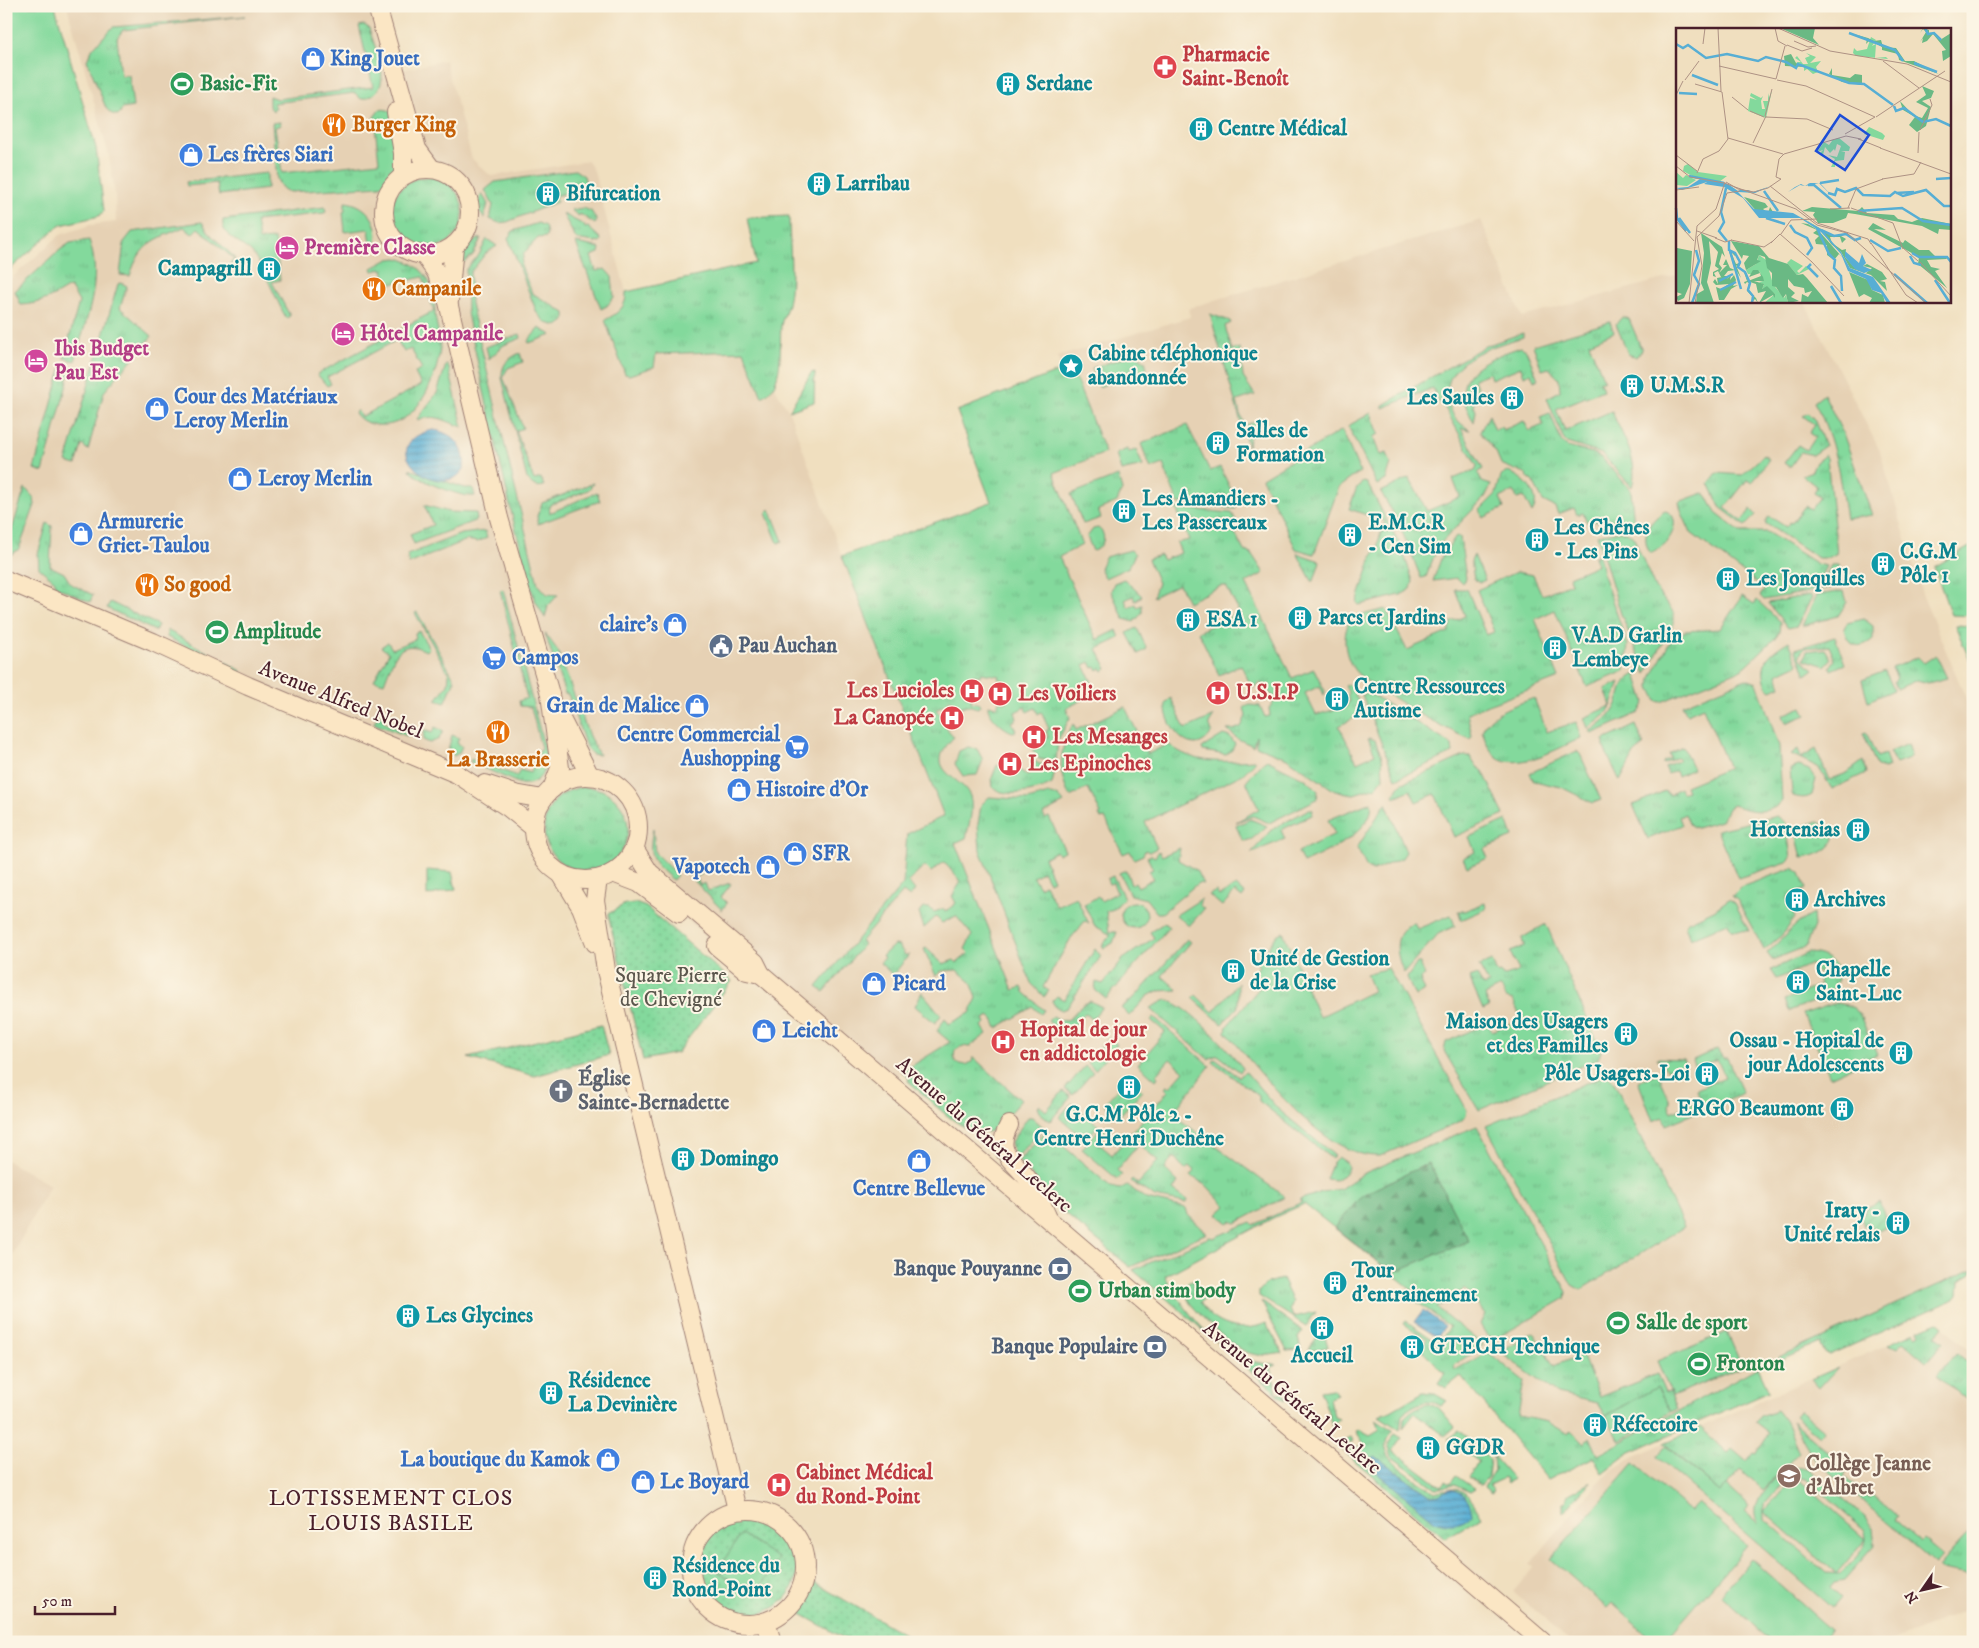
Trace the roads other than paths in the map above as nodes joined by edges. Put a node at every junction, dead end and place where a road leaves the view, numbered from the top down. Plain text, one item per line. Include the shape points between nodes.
1 (377, 6) edge
2 (385, 40) junction
3 (431, 168) junction
4 (403, 176) junction
5 (454, 246) junction
6 (424, 255) junction
7 (448, 302) junction
8 (6, 580) edge
9 (550, 694) junction
10 (590, 776) junction
11 (465, 778) junction
12 (547, 794) junction
13 (534, 828) junction
14 (634, 848) junction
15 (561, 874) junction
16 (606, 876) junction
17 (606, 970) junction
18 (761, 974) junction
19 (1009, 1125) dead end
20 (1051, 1223) junction
21 (737, 1510) junction
22 (766, 1622) junction
23 (772, 1642) edge
24 (1543, 1642) edge

1 - 2 main road
2 - 3 main road via 417,149
2 - 4 main road via 403,153
3 - 4 main road
3 - 5 main road via 453,177 468,197 469,226
4 - 6 main road via 392,186 386,199 386,227 402,247
5 - 6 main road via 445,252
5 - 7 main road
6 - 7 main road via 436,272
7 - 9 main road via 499,518
8 - 11 main road, Avenue Alfred Nobel
9 - 10 main road
9 - 12 main road via 560,768
10 - 12 main road via 570,779
10 - 14 main road via 610,783 627,797 638,824
11 - 12 main road, Avenue Alfred Nobel via 515,794
11 - 13 main road, Avenue Alfred Nobel
12 - 13 main road via 536,813
13 - 15 main road via 541,855
14 - 16 main road via 626,862
14 - 18 main road, Avenue du Général Leclerc via 649,872 755,962
15 - 16 main road via 585,881
15 - 17 main road via 581,907
16 - 17 main road via 595,900
16 - 18 main road, Avenue du Général Leclerc via 639,883 682,915 747,972
17 - 21 main road
18 - 20 main road, Avenue du Général Leclerc
19 - 20 main road via 1003,1143 1005,1154 1028,1178
20 - 24 main road, Avenue du Général Leclerc
21 - 22 main road via 770,1514 785,1523 797,1536 804,1553 805,1571 797,1598 781,1614
21 - 22 main road via 708,1525 697,1538 691,1557 691,1576 697,1594 708,1609 721,1618 751,1625
22 - 23 main road

